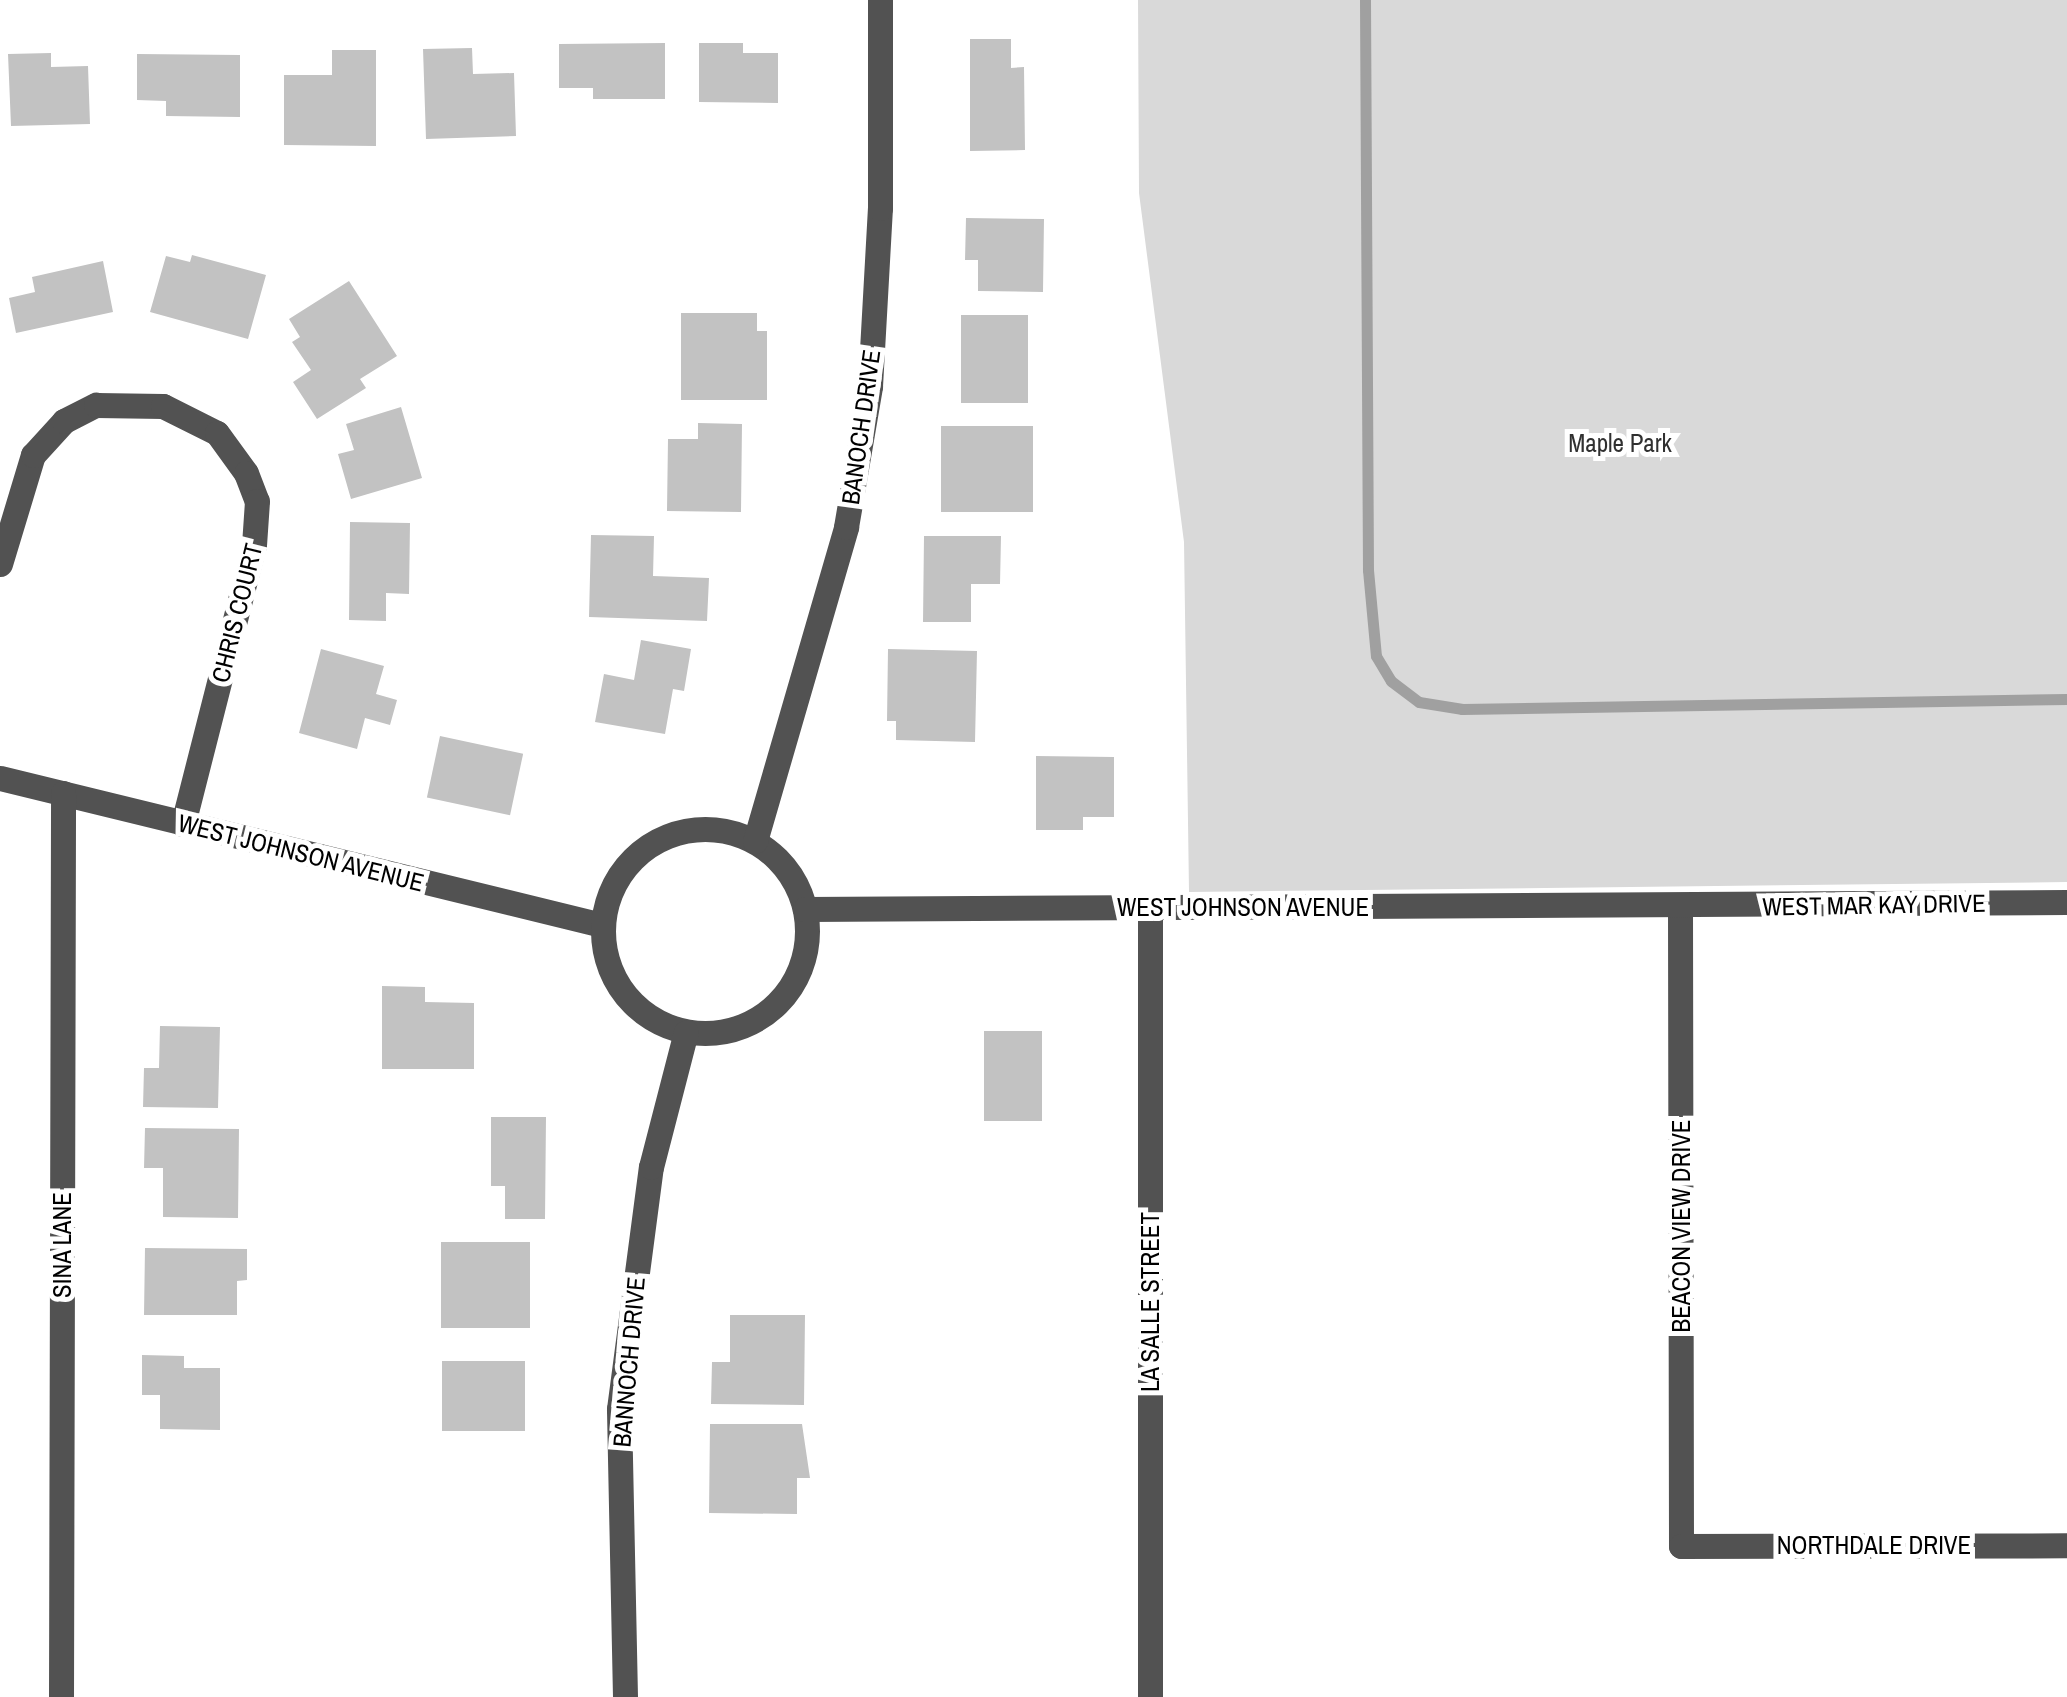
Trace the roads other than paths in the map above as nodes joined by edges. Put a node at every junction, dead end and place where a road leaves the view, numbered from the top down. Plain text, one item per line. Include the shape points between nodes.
1 (880, 0) edge
2 (0, 564) edge
3 (0, 778) edge
4 (62, 793) junction
5 (184, 824) junction
6 (755, 841) junction
7 (2067, 902) edge
8 (1150, 907) junction
9 (1680, 907) junction
10 (806, 909) junction
11 (602, 925) junction
12 (686, 1032) junction
13 (2067, 1545) edge
14 (1681, 1546) joint
15 (61, 1697) edge
16 (624, 1697) edge
17 (1150, 1697) edge

1 - 6 street, BANOCH DRIVE via 880,208 870,386 846,527
2 - 5 street, CHRIS COURT via 33,454 64,420 96,405 163,406 218,433 257,501 254,545
3 - 4 street, WEST JOHNSON AVENUE
4 - 5 street, WEST JOHNSON AVENUE
4 - 15 street, SINA LANE
5 - 11 street, WEST JOHNSON AVENUE
6 - 10 street via 778,859
6 - 11 street via 722,830 688,830 655,841 628,862 610,891
7 - 9 street, WEST MAR KAY DRIVE
8 - 9 street, WEST JOHNSON AVENUE
8 - 10 street, WEST JOHNSON AVENUE
8 - 17 street, LA SALLE STREET
9 - 14 street, BEACON VIEW DRIVE
10 - 12 street via 804,959 778,1002 736,1029
11 - 12 street via 617,986 647,1016
12 - 16 street, BANNOCH DRIVE via 651,1167 619,1409
13 - 14 street, NORTHDALE DRIVE

